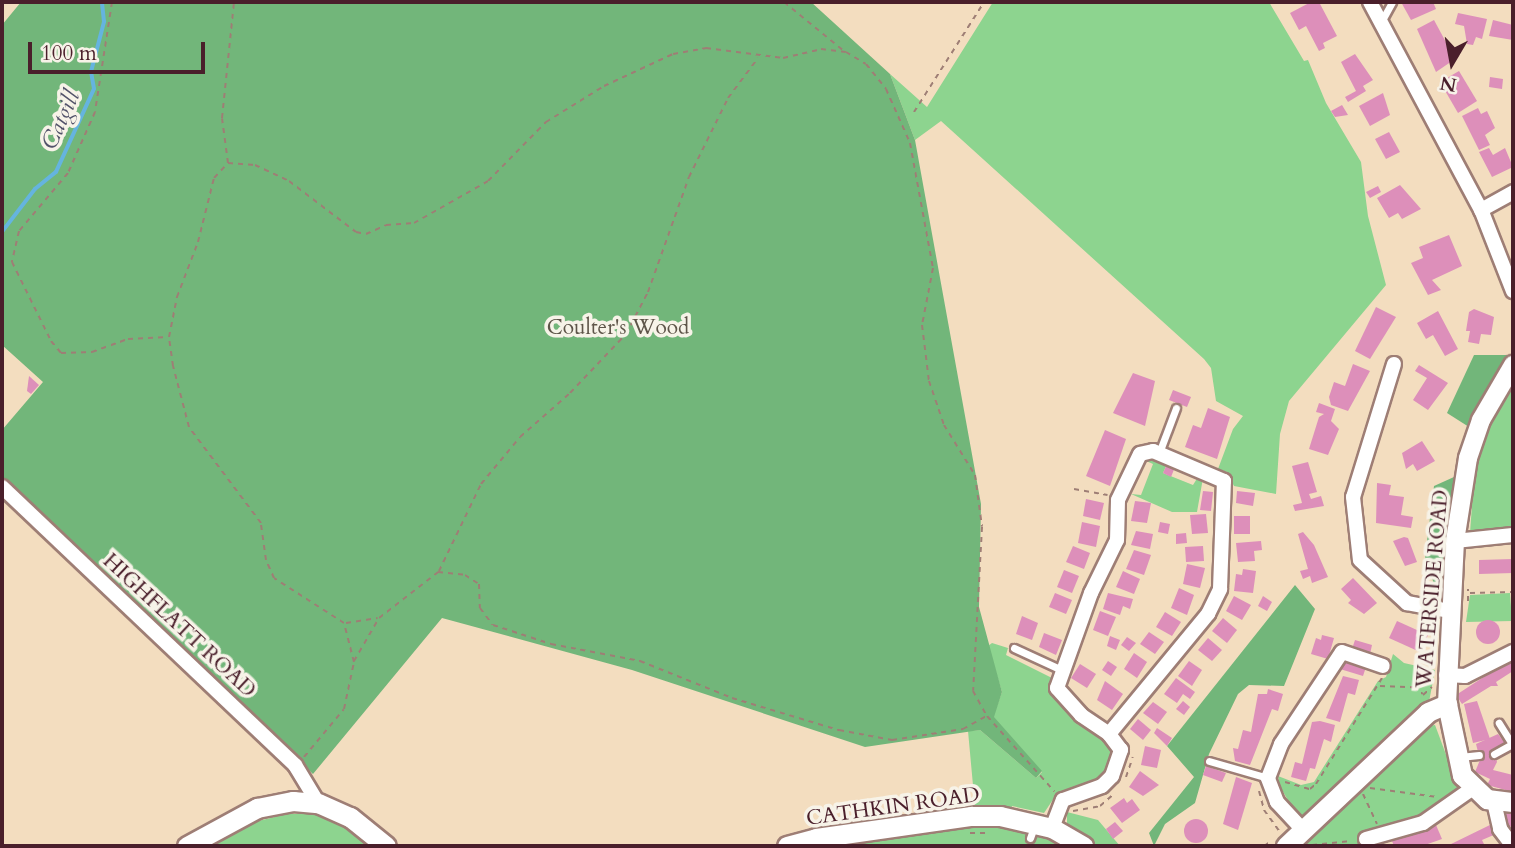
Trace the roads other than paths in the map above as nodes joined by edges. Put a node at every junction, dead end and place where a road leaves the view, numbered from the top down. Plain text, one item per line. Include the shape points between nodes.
1 (1370, 2) edge
2 (1392, 2) edge
3 (1381, 22) junction
4 (1513, 192) edge
5 (1481, 210) junction
6 (1513, 291) edge
7 (1394, 363) dead end
8 (1513, 365) edge
9 (1176, 408) dead end
10 (1159, 453) junction
11 (2, 487) edge
12 (1513, 535) edge
13 (1455, 541) junction
14 (1450, 611) junction
15 (1014, 648) dead end
16 (1513, 652) edge
17 (1383, 666) road end
18 (1064, 671) junction
19 (1446, 675) junction
20 (1447, 704) junction
21 (1499, 723) dead end
22 (1109, 734) junction
23 (1494, 754) dead end
24 (1479, 755) dead end
25 (1456, 757) junction
26 (1209, 761) dead end
27 (1268, 778) junction
28 (1466, 794) junction
29 (1504, 802) edge
30 (318, 803) junction
31 (1039, 830) junction
32 (1303, 838) edge
33 (1366, 839) road end
34 (187, 846) edge
35 (386, 846) edge
36 (787, 846) edge
37 (1083, 846) edge
38 (1286, 846) edge
39 (1513, 846) edge

1 - 3 street
2 - 3 lane
3 - 5 street
4 - 5 street
5 - 6 street
7 - 14 street via 1353,498 1360,560 1407,603
8 - 13 street, WATERSIDE ROAD via 1474,439
9 - 10 lane
10 - 18 street via 1140,454 1119,497 1117,540 1091,593
10 - 22 street via 1224,481 1220,589 1208,614
11 - 30 street, HIGHFLATT ROAD via 295,765
12 - 13 street
13 - 14 street, WATERSIDE ROAD
14 - 19 street, WATERSIDE ROAD
15 - 18 lane
16 - 19 street via 1465,676
17 - 27 street via 1342,652 1296,716
18 - 22 street via 1057,688 1060,697
19 - 20 street, WATERSIDE ROAD
20 - 25 main road, WATERSIDE ROAD
20 - 32 main road via 1428,712
21 - 23 lane via 1512,744
22 - 31 street via 1121,750 1112,776 1102,786 1063,800
24 - 25 lane
25 - 28 main road, WATERSIDE ROAD
26 - 27 lane
27 - 32 street via 1277,802
28 - 29 main road, WATERSIDE ROAD
28 - 33 street via 1423,823 1383,838
29 - 39 street, WATERSIDE ROAD via 1500,829
30 - 34 main road via 293,801 257,808
30 - 35 main road via 350,817
31 - 36 main road, CATHKIN ROAD via 971,816
31 - 37 main road, CATHKIN ROAD
32 - 38 main road

